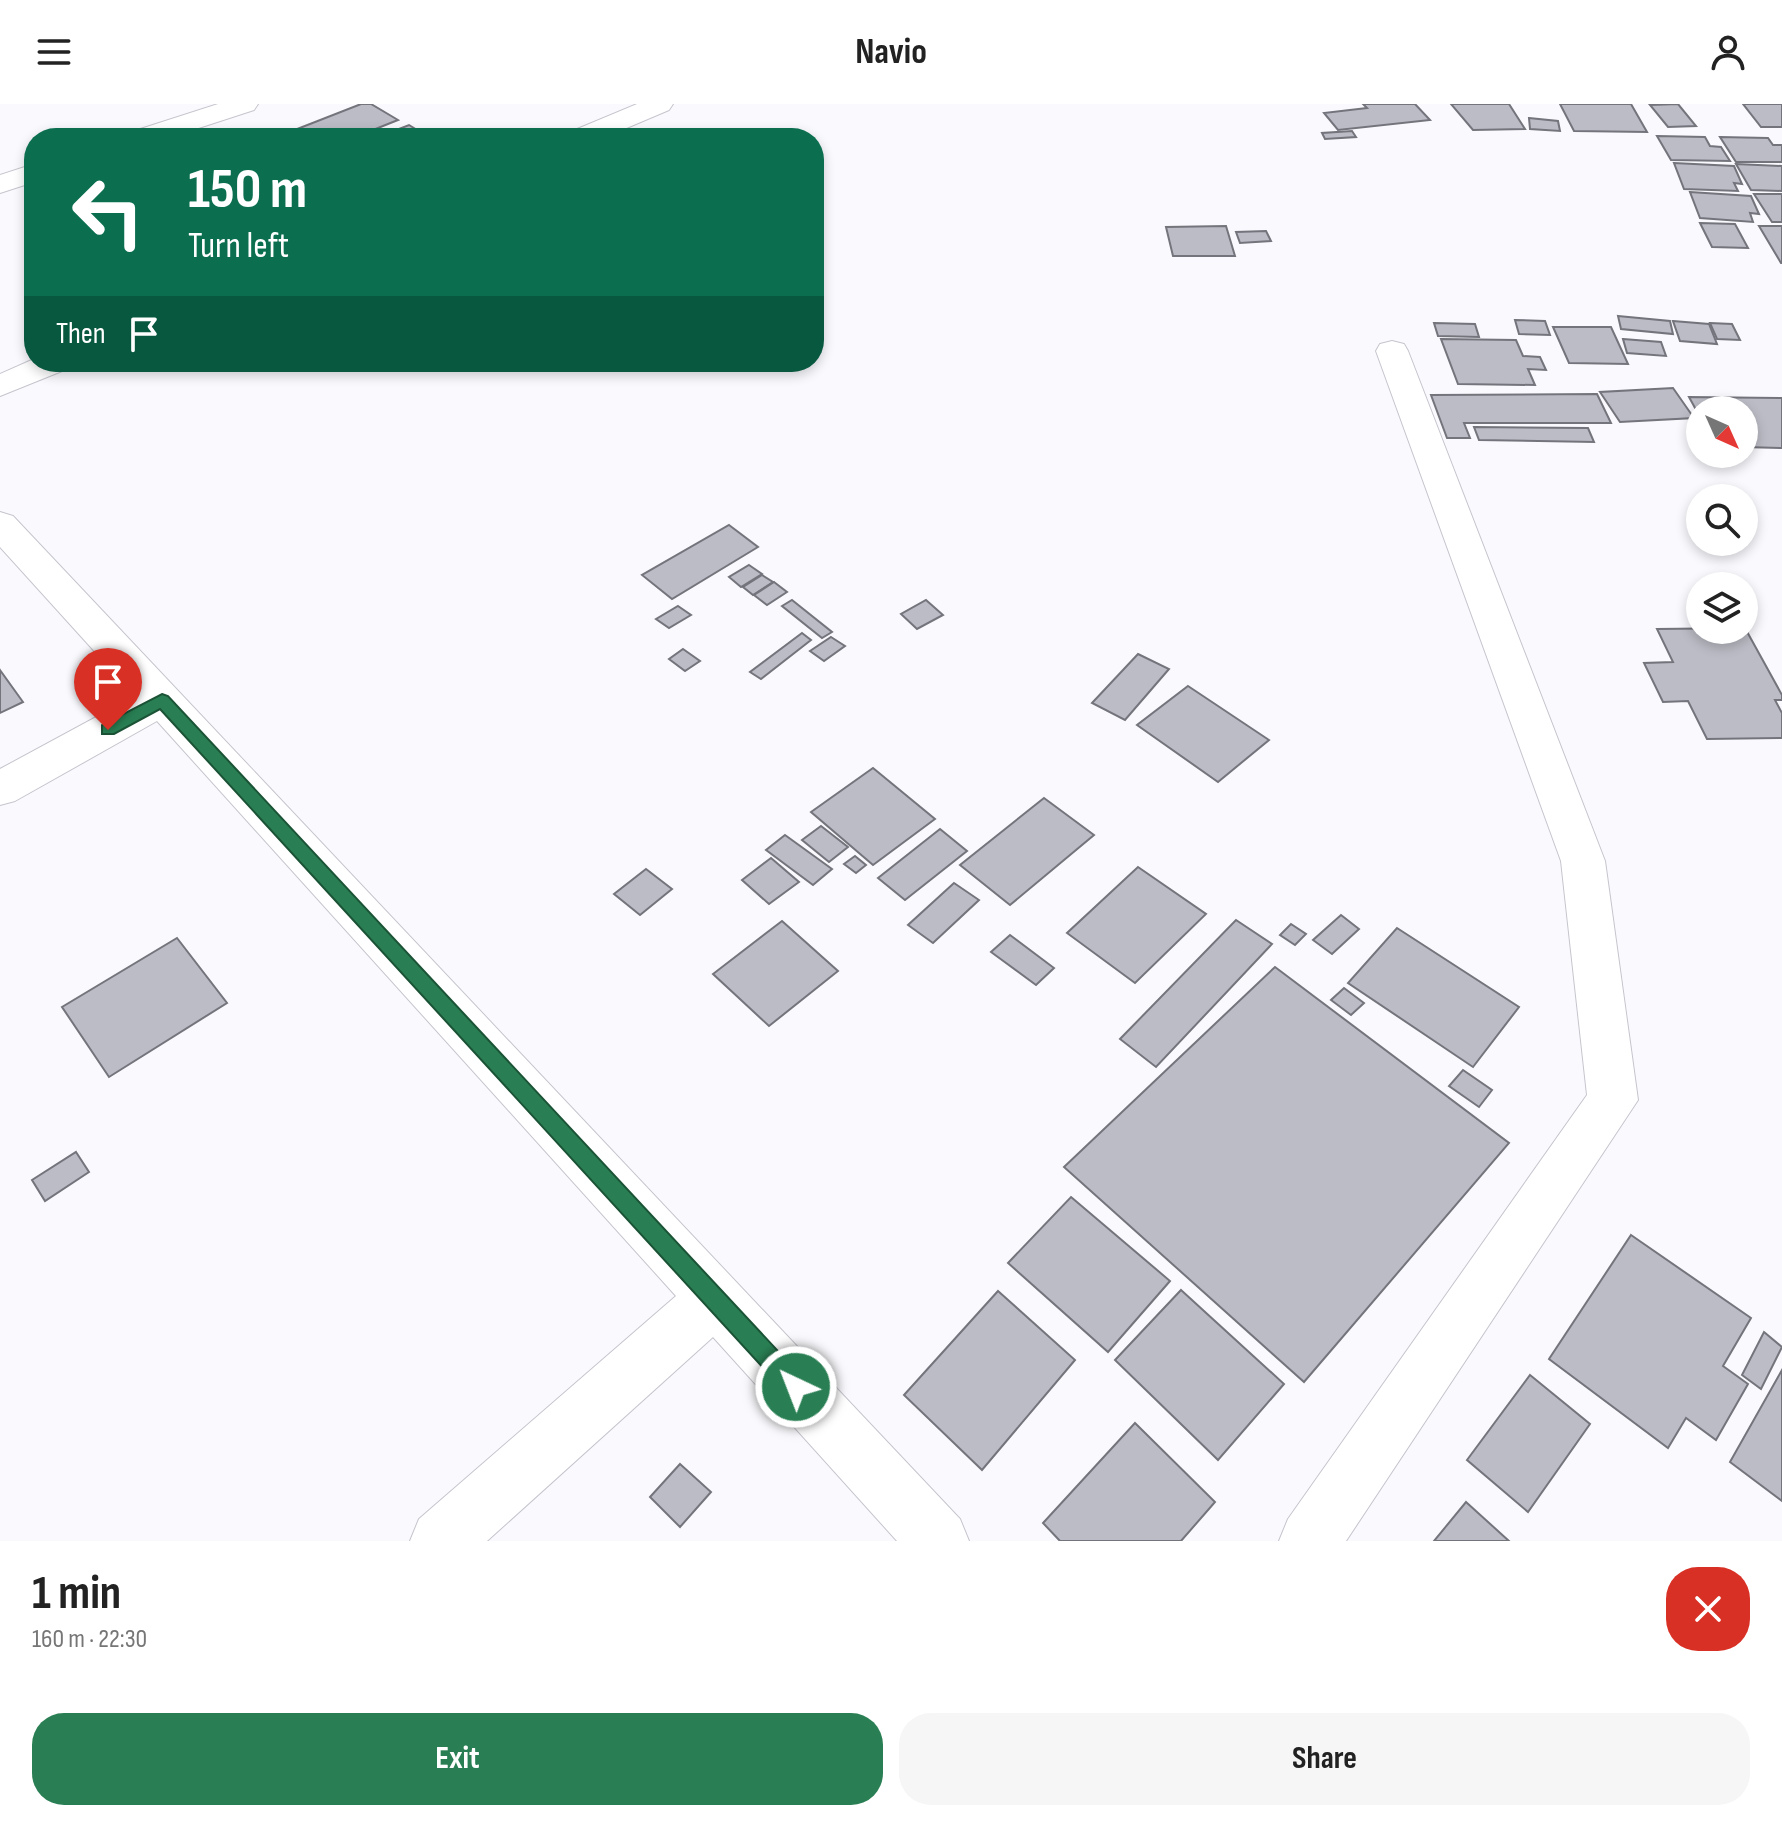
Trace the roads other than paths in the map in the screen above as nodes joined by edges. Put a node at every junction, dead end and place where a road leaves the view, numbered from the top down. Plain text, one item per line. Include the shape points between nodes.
1 (245, 104) edge
2 (660, 104) edge
3 (172, 128) edge
4 (604, 128) edge
5 (24, 176) edge
6 (0, 184) edge
7 (1392, 351) dead end
8 (32, 372) edge
9 (0, 386) edge
10 (0, 524) edge
11 (162, 700) junction
12 (0, 789) edge
13 (715, 1299) junction
14 (441, 1541) edge
15 (938, 1541) edge
16 (1310, 1541) edge

1 - 3 street
2 - 4 street
5 - 6 street
7 - 16 street via 1583,861 1613,1100
8 - 9 street
10 - 11 street
11 - 12 street
11 - 13 street
13 - 14 street
13 - 15 street

